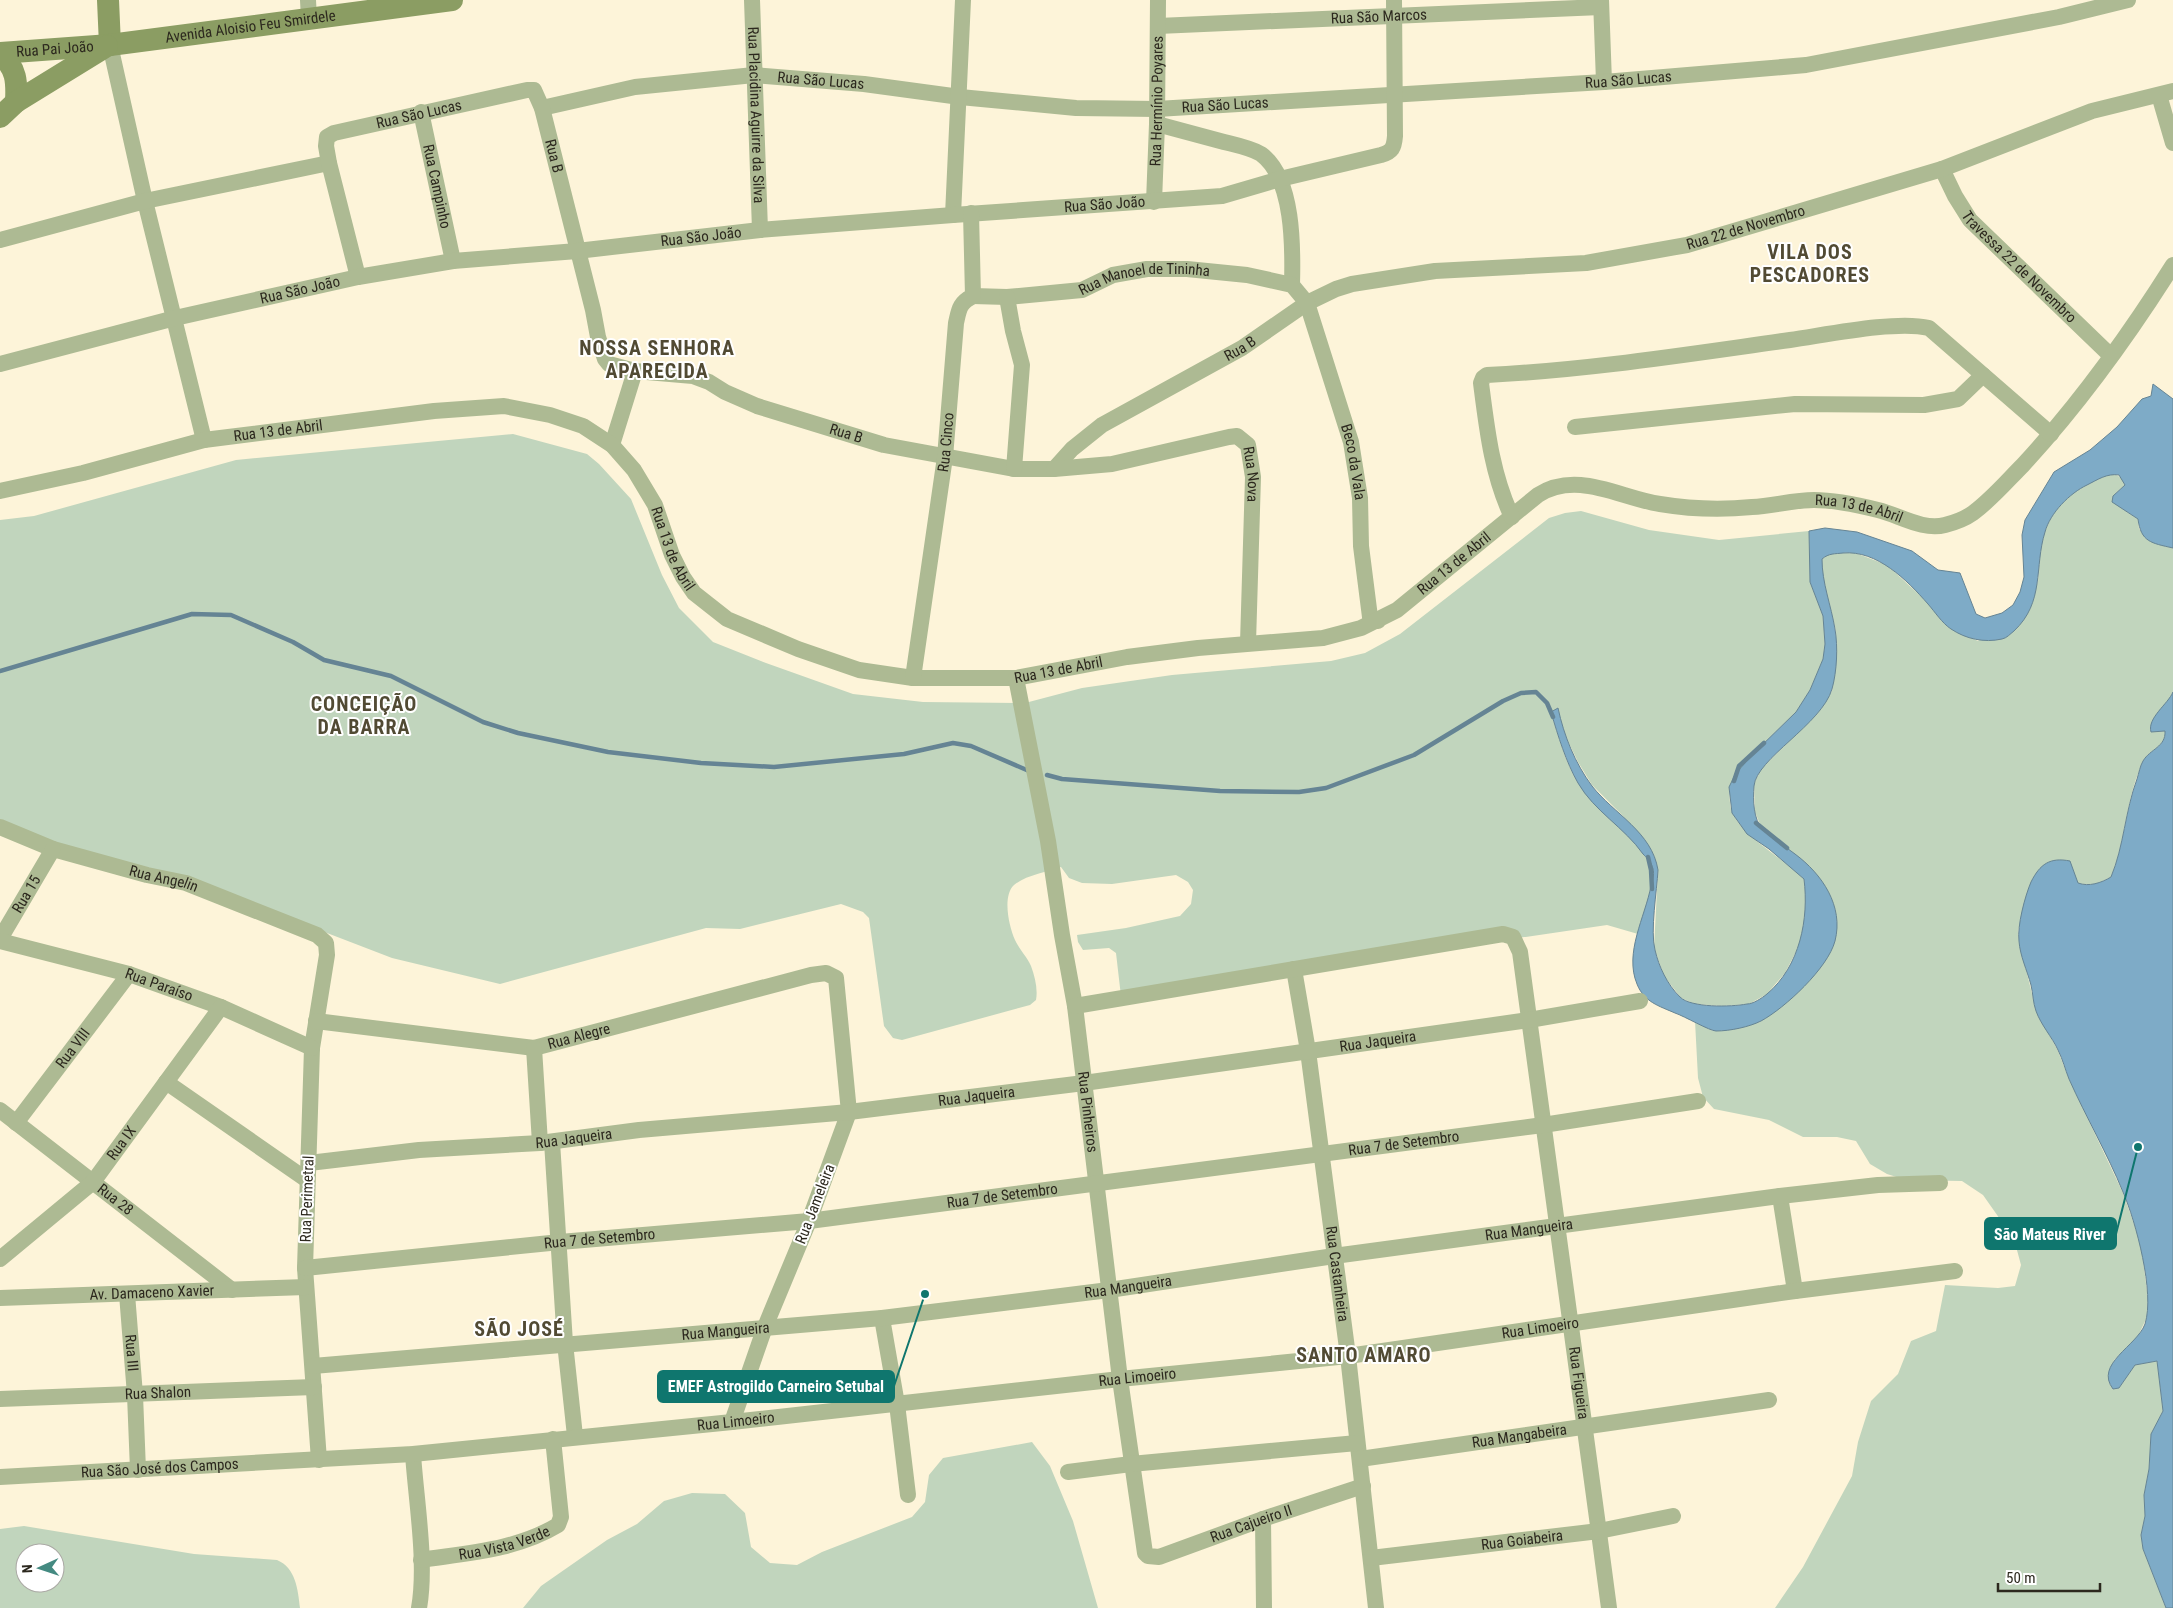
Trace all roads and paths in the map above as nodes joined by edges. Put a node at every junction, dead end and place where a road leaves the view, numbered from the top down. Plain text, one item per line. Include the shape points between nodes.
1 (108, 0) edge
2 (452, 0) edge
3 (752, 0) edge
4 (963, 0) edge
5 (1158, 0) edge
6 (2128, 0) edge
7 (1601, 4) edge
8 (1394, 8) edge
9 (309, 10) edge
10 (1158, 26) junction
11 (110, 45) junction
12 (0, 54) edge
13 (754, 75) junction
14 (1604, 82) junction
15 (2166, 93) edge
16 (1394, 95) junction
17 (960, 97) junction
18 (542, 108) junction
19 (8, 110) edge
20 (421, 112) junction
21 (1157, 117) junction
22 (2173, 143) edge
23 (329, 163) junction
24 (1942, 169) junction
25 (1280, 179) junction
26 (145, 201) junction
27 (1154, 202) junction
28 (971, 214) junction
29 (953, 215) junction
30 (760, 230) junction
31 (0, 240) edge
32 (577, 251) junction
33 (453, 262) junction
34 (2173, 265) edge
35 (358, 277) junction
36 (1292, 285) junction
37 (973, 296) junction
38 (1007, 297) junction
39 (1307, 303) junction
40 (174, 318) junction
41 (2111, 356) junction
42 (0, 364) edge
43 (635, 372) junction
44 (1983, 374) junction
45 (1574, 427) dead end
46 (2051, 434) junction
47 (204, 440) junction
48 (612, 445) junction
49 (945, 457) junction
50 (1014, 469) junction
51 (1054, 469) junction
52 (0, 491) edge
53 (1512, 517) junction
54 (1378, 621) junction
55 (1248, 643) junction
56 (913, 678) junction
57 (1016, 678) junction
58 (0, 827) edge
59 (53, 849) junction
60 (0, 940) edge
61 (324, 940) joint
62 (1294, 969) junction
63 (129, 974) junction
64 (836, 978) joint
65 (1640, 1000) dead end
66 (1075, 1006) junction
67 (221, 1007) junction
68 (1529, 1020) junction
69 (316, 1021) junction
70 (312, 1048) junction
71 (534, 1048) junction
72 (1308, 1051) junction
73 (166, 1082) junction
74 (1084, 1083) junction
75 (1698, 1100) dead end
76 (849, 1112) junction
77 (6, 1119) edge
78 (1543, 1125) junction
79 (546, 1142) junction
80 (1321, 1155) junction
81 (308, 1171) junction
82 (93, 1182) junction
83 (1098, 1184) junction
84 (1940, 1184) dead end
85 (1780, 1196) junction
86 (809, 1221) junction
87 (1556, 1227) junction
88 (560, 1242) junction
89 (1334, 1256) junction
90 (0, 1259) edge
91 (305, 1268) junction
92 (1955, 1271) dead end
93 (306, 1287) junction
94 (232, 1290) junction
95 (1109, 1290) junction
96 (1795, 1291) junction
97 (127, 1294) junction
98 (0, 1298) edge
99 (882, 1318) junction
100 (1572, 1325) junction
101 (765, 1327) junction
102 (565, 1343) junction
103 (1348, 1356) junction
104 (313, 1366) junction
105 (1120, 1379) junction
106 (314, 1387) junction
107 (135, 1395) junction
108 (0, 1399) edge
109 (1769, 1400) dead end
110 (897, 1404) junction
111 (732, 1422) junction
112 (1586, 1426) junction
113 (575, 1436) junction
114 (553, 1440) junction
115 (1357, 1442) junction
116 (413, 1454) junction
117 (1360, 1459) junction
118 (319, 1460) junction
119 (1130, 1464) junction
120 (138, 1470) junction
121 (1068, 1472) dead end
122 (0, 1476) edge
123 (1363, 1486) junction
124 (908, 1495) dead end
125 (1673, 1516) dead end
126 (1263, 1519) junction
127 (1599, 1530) junction
128 (1143, 1547) joint
129 (1371, 1558) junction
130 (421, 1560) junction
131 (419, 1608) edge
132 (1264, 1608) edge
133 (1376, 1608) edge
134 (1609, 1608) edge

1 - 11 street
2 - 9 street, Avenida Aloisio Feu Smirdele
3 - 13 street, Rua Placidina Aguirre da Silva
4 - 17 street
5 - 10 street, Rua Hermínio Poyares
6 - 14 street, Rua São Lucas via 2059,17 1806,65
7 - 8 street, Rua São Marcos
7 - 14 street
8 - 10 street, Rua São Marcos
8 - 16 street
9 - 11 street, Avenida Aloisio Feu Smirdele
10 - 21 street, Rua Hermínio Poyares
11 - 12 street, Rua Pai João
11 - 19 street
11 - 26 street
12 - 19 street via 9,62 17,85
13 - 17 street, Rua São Lucas via 864,84
13 - 18 street, Rua São Lucas via 635,87
13 - 30 street, Rua Placidina Aguirre da Silva
14 - 16 street, Rua São Lucas
15 - 22 street
15 - 24 street, Rua 22 de Novembro via 2092,111
16 - 21 street, Rua São Lucas
16 - 25 street, Rua São João via 1395,136 1394,147 1389,152
17 - 21 street, Rua São Lucas
17 - 29 street
18 - 20 street, Rua São Lucas via 537,93 527,90
18 - 32 street, Rua B
20 - 23 street, Rua São Lucas via 334,133 327,137
20 - 33 street, Rua Campinho
21 - 25 street via 1260,154
21 - 27 street, Rua Hermínio Poyares
23 - 26 street
23 - 35 street
24 - 39 street, Rua 22 de Novembro via 1687,246 1586,262 1426,272 1352,284
24 - 41 street, Travessa 22 de Novembro via 1970,220
25 - 27 street, Rua São João via 1222,196
25 - 36 street via 1291,226
26 - 31 street
26 - 40 street
27 - 28 street, Rua São João
28 - 29 street, Rua São João
28 - 37 street
29 - 30 street, Rua São João
30 - 32 street, Rua São João
32 - 33 street, Rua São João
32 - 43 street, Rua B via 605,359 609,364
33 - 35 street, Rua São João
34 - 41 street, Rua 13 de Abril
35 - 40 street, Rua São João
36 - 38 street, Rua Manoel de Tininha via 1187,269 1146,269 1113,275 1082,290
36 - 39 street
37 - 38 street, Rua Manoel de Tininha
37 - 49 street, Rua Cinco via 964,300 956,323
38 - 50 street via 1022,365
39 - 51 street, Rua B via 1242,348 1102,425 1072,449
39 - 54 street, Beco da Vala via 1351,442 1360,498 1361,546 1370,617
40 - 42 street, Rua São João
40 - 47 street
41 - 46 street, Rua 13 de Abril
43 - 48 street
43 - 49 street, Rua B via 693,376 757,406 884,445
44 - 45 street via 1958,399 1924,405 1795,404
44 - 46 street
44 - 53 street via 1929,328 1909,326 1624,363 1487,375 1481,384 1492,460 1501,494
46 - 53 street, Rua 13 de Abril via 1972,514 1945,525 1932,526 1879,510 1813,500 1722,510 1678,507 1650,503 1585,484 1547,489
47 - 48 street, Rua 13 de Abril via 434,411 504,406 550,415 582,426
47 - 52 street, Rua 13 de Abril via 84,473
48 - 56 street, Rua 13 de Abril via 634,470 655,504 682,577 709,606 751,630 859,670
49 - 50 street, Rua B
49 - 56 street, Rua Cinco
50 - 51 street, Rua B
51 - 55 street, Rua Nova via 1112,464 1229,437 1237,436 1243,440 1248,445 1253,477
53 - 54 street, Rua 13 de Abril via 1397,610
54 - 55 street, Rua 13 de Abril via 1323,638
55 - 57 street, Rua 13 de Abril via 1126,658
56 - 57 street, Rua 13 de Abril
57 - 66 street, Rua Pinheiros via 1048,841
58 - 59 street, Rua Angelin
59 - 60 street, Rua 15
59 - 61 street, Rua Angelin via 186,883
60 - 63 street, Rua Paraíso
61 - 69 street, Rua Perimetral via 327,955
62 - 66 street
62 - 68 street, Rua Figueira via 1503,934 1513,936 1520,952
62 - 72 street, Rua Castanheira
63 - 67 street, Rua Paraíso
63 - 77 street, Rua VIII
64 - 71 street, Rua Alegre via 826,973 811,975
64 - 76 street, Rua Jameleira
65 - 68 street, Rua Jaqueira
66 - 74 street, Rua Pinheiros
67 - 70 street, Rua Paraíso
67 - 73 street, Rua IX
68 - 72 street, Rua Jaqueira
68 - 78 street, Rua Figueira
69 - 70 street, Rua Perimetral
69 - 71 street, Rua Alegre
70 - 81 street, Rua Perimetral
71 - 79 street
72 - 74 street, Rua Jaqueira
72 - 80 street, Rua Castanheira
73 - 81 street
73 - 82 street, Rua IX
74 - 76 street, Rua Jaqueira
74 - 83 street, Rua Pinheiros
75 - 78 street, Rua 7 de Setembro
76 - 79 street, Rua Jaqueira via 639,1130
76 - 86 street, Rua Jameleira
77 - 82 street, Rua 28
78 - 80 street, Rua 7 de Setembro
78 - 87 street, Rua Figueira
79 - 81 street, Rua Jaqueira via 419,1150
79 - 88 street
80 - 83 street, Rua 7 de Setembro
80 - 89 street, Rua Castanheira
81 - 91 street, Rua Perimetral
82 - 90 street, Rua IX
82 - 94 street, Rua 28
83 - 86 street, Rua 7 de Setembro
83 - 95 street, Rua Pinheiros
84 - 85 street, Rua Mangueira via 1878,1185
85 - 87 street, Rua Mangueira
85 - 96 street
86 - 88 street, Rua 7 de Setembro
86 - 101 street, Rua Jameleira
87 - 89 street, Rua Mangueira
87 - 100 street, Rua Figueira
88 - 91 street, Rua 7 de Setembro
88 - 102 street
89 - 95 street, Rua Mangueira
89 - 103 street, Rua Castanheira
91 - 93 street, Rua Perimetral
92 - 96 street, Rua Limoeiro
93 - 94 street, Av. Damaceno Xavier
93 - 104 street, Rua Perimetral
94 - 97 street, Av. Damaceno Xavier
95 - 99 street, Rua Mangueira
95 - 105 street, Rua Pinheiros
96 - 100 street, Rua Limoeiro
97 - 98 street, Av. Damaceno Xavier
97 - 107 street, Rua III
99 - 101 street, Rua Mangueira
99 - 110 street
100 - 103 street, Rua Limoeiro
100 - 112 street, Rua Figueira
101 - 102 street, Rua Mangueira
101 - 111 street, Rua Jameleira
102 - 104 street, Rua Mangueira
102 - 113 street
103 - 105 street, Rua Limoeiro
103 - 115 street, Rua Castanheira
104 - 106 street, Rua Perimetral
105 - 110 street, Rua Limoeiro
105 - 119 street, Rua Pinheiros
106 - 107 street, Rua Shalon
106 - 118 street, Rua Perimetral
107 - 108 street, Rua Shalon
107 - 120 street, Rua III
109 - 112 street, Rua Mangabeira
110 - 111 street, Rua Limoeiro
110 - 124 street
111 - 113 street, Rua Limoeiro
112 - 117 street, Rua Mangabeira
112 - 127 street, Rua Figueira
113 - 114 street, Rua Limoeiro
114 - 116 street, Rua Limoeiro
114 - 130 street, Rua Vista Verde via 561,1517 558,1526 536,1538
115 - 117 street, Rua Castanheira
115 - 119 street
116 - 118 street, Rua Limoeiro
116 - 130 street
117 - 123 street, Rua Castanheira
118 - 120 street, Rua São José dos Campos
119 - 121 street
119 - 128 street, Rua Pinheiros
120 - 122 street, Rua São José dos Campos
123 - 126 street, Rua Cajueiro II
123 - 129 street, Rua Castanheira
125 - 127 street, Rua Goiabeira
126 - 128 street, Rua Cajueiro II via 1159,1557 1148,1556
126 - 132 street
127 - 129 street, Rua Goiabeira
127 - 134 street, Rua Figueira
129 - 133 street, Rua Castanheira
130 - 131 street

